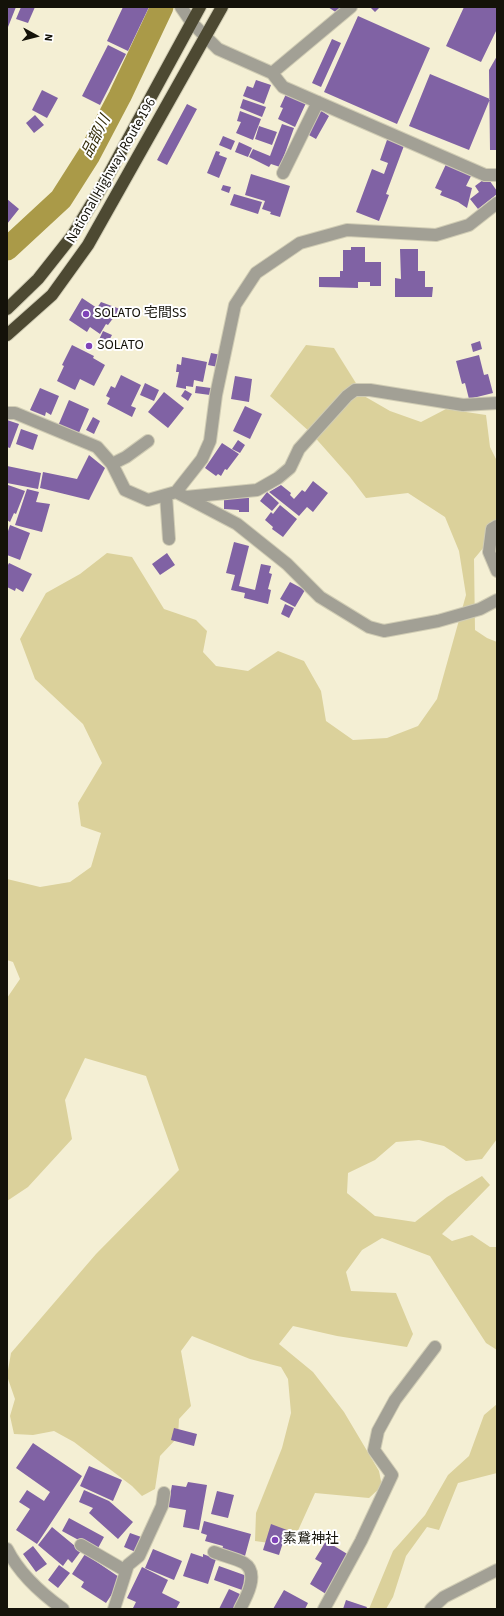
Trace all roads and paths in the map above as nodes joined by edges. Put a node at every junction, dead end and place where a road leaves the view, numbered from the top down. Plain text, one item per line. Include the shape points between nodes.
1 (181, 7) edge
2 (200, 7) edge
3 (222, 7) edge
4 (351, 7) edge
5 (192, 23) junction
6 (205, 37) junction
7 (272, 73) junction
8 (318, 102) junction
9 (283, 173) dead end
10 (497, 175) edge
11 (497, 203) edge
12 (7, 309) edge
13 (7, 335) edge
14 (497, 403) edge
15 (7, 413) edge
16 (148, 441) dead end
17 (112, 464) junction
18 (176, 494) junction
19 (497, 526) edge
20 (169, 539) dead end
21 (497, 571) edge
22 (497, 600) edge
23 (435, 1347) dead end
24 (164, 1493) dead end
25 (81, 1545) dead end
26 (7, 1549) edge
27 (214, 1552) dead end
28 (497, 1570) edge
29 (126, 1571) junction
30 (63, 1609) edge
31 (114, 1609) edge
32 (240, 1609) edge
33 (324, 1609) edge
34 (430, 1609) edge

1 - 5 street
2 - 5 highway, National Highway Route 196
3 - 6 highway, National Highway Route 196
4 - 7 street
5 - 6 street
5 - 12 highway, National Highway Route 196 via 72,236 38,279
6 - 7 street via 218,49
6 - 13 highway, National Highway Route 196 via 88,245 52,295
7 - 8 street via 283,87
8 - 9 street
8 - 10 street via 485,175
11 - 18 street via 469,225 436,235 347,230 300,244 256,273 235,306 216,395 210,441 202,459
14 - 18 street via 463,405 370,390 355,390 299,449 290,468 278,478 257,490
15 - 17 street via 15,413 97,447
16 - 17 street
17 - 18 street via 125,490 148,500
18 - 20 street
18 - 22 street via 237,524 287,564 320,597 376,629 384,631 438,621 480,609
19 - 21 street via 492,529 489,552
23 - 33 street via 395,1400 378,1431 374,1450 392,1475 361,1541
24 - 29 street via 162,1506 139,1556 128,1565
25 - 29 street
26 - 30 street via 13,1561 48,1599
27 - 32 street via 245,1563 250,1570 251,1587
28 - 34 street via 444,1597
29 - 31 street

